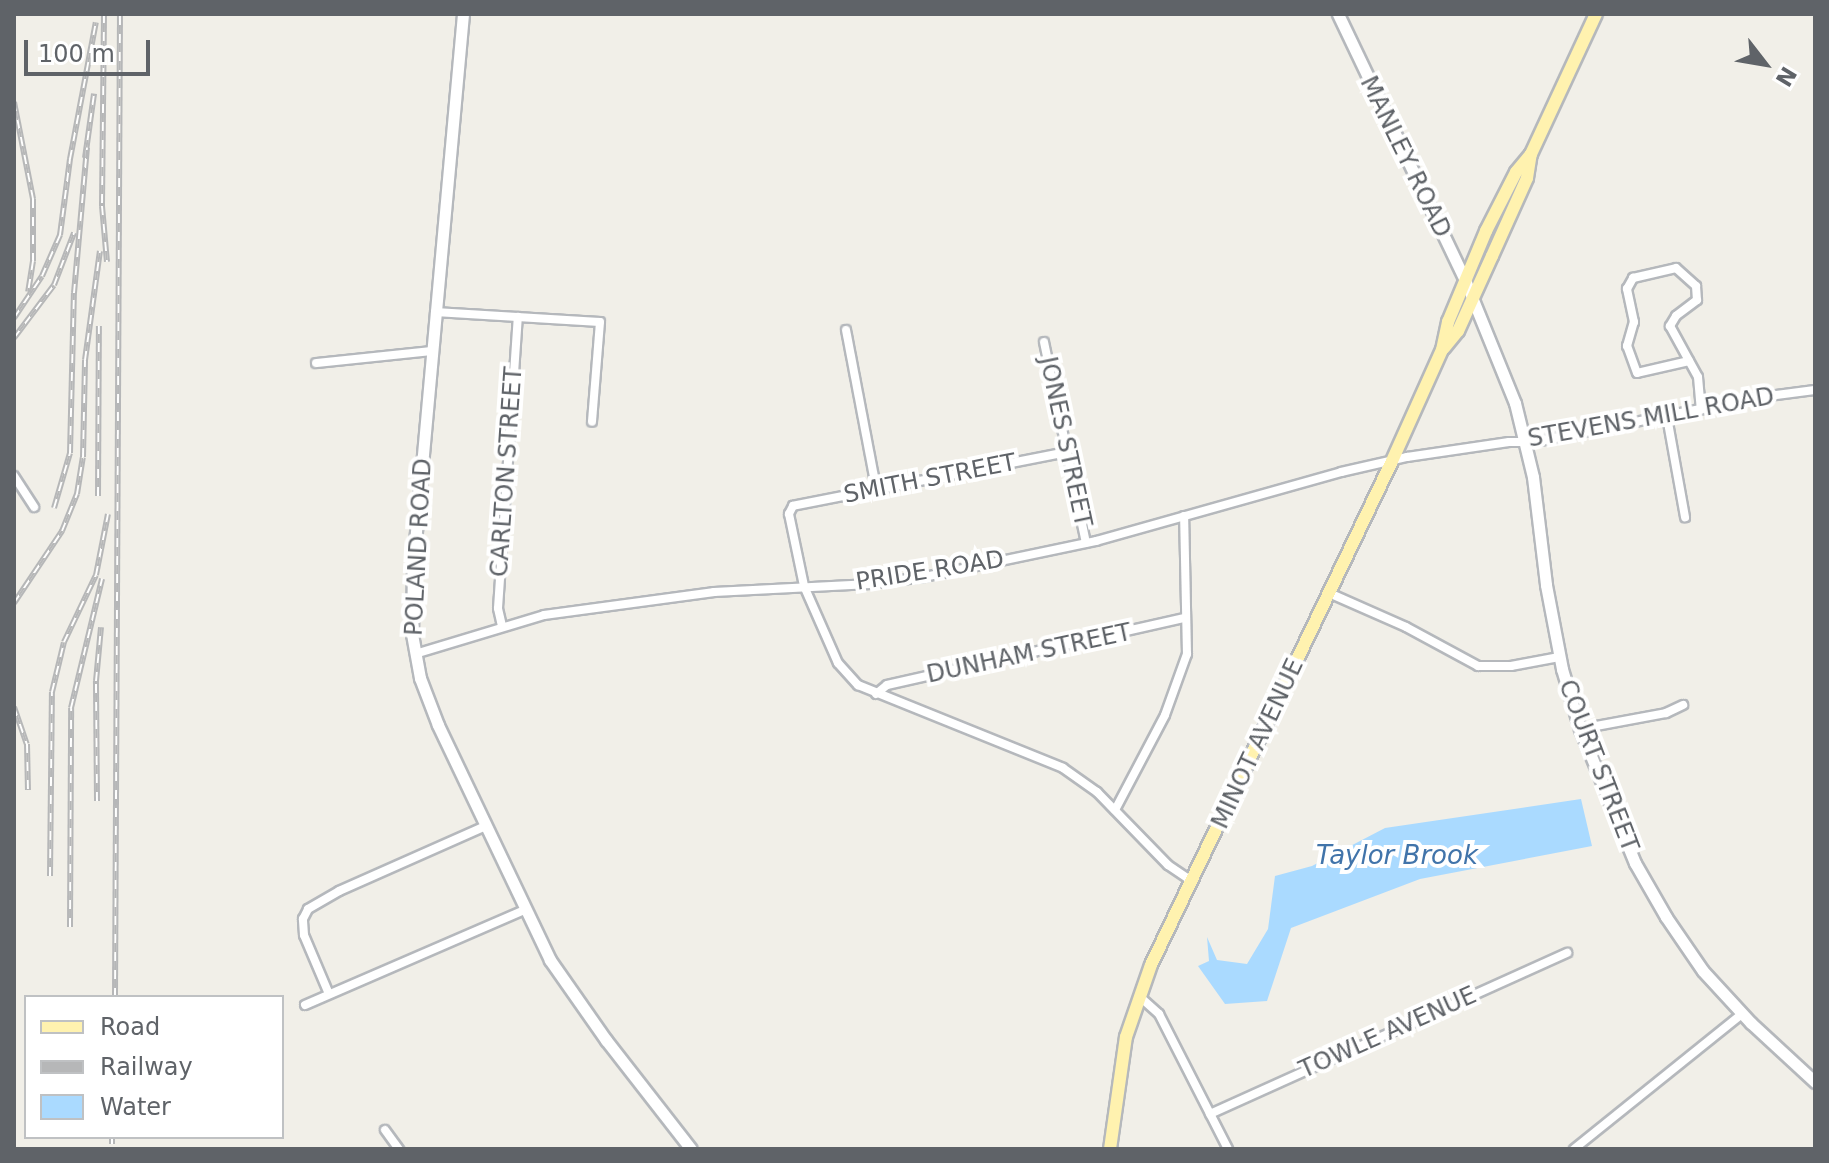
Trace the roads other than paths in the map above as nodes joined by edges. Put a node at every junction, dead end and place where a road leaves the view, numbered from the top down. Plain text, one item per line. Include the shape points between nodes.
1 (463, 14) edge
2 (1338, 14) edge
3 (1596, 14) edge
4 (1531, 154) junction
5 (1465, 280) junction
6 (1472, 300) junction
7 (435, 312) junction
8 (518, 317) junction
9 (846, 330) dead end
10 (1044, 342) dead end
11 (1442, 350) junction
12 (432, 351) junction
13 (1689, 361) junction
14 (316, 363) dead end
15 (1815, 390) edge
16 (1701, 410) junction
17 (1667, 417) junction
18 (592, 422) dead end
19 (1526, 442) junction
20 (1067, 452) junction
21 (1392, 461) junction
22 (14, 476) edge
23 (876, 488) junction
24 (34, 507) dead end
25 (1184, 516) junction
26 (1685, 517) dead end
27 (1086, 543) junction
28 (804, 586) junction
29 (1329, 593) junction
30 (1185, 618) junction
31 (502, 626) junction
32 (415, 654) junction
33 (1559, 657) junction
34 (876, 694) junction
35 (1683, 705) dead end
36 (1580, 729) junction
37 (1115, 810) junction
38 (486, 826) junction
39 (1192, 881) junction
40 (525, 910) junction
41 (1567, 953) dead end
42 (329, 994) junction
43 (1139, 996) junction
44 (305, 1005) dead end
45 (1742, 1014) junction
46 (1815, 1082) edge
47 (1210, 1114) junction
48 (385, 1130) dead end
49 (399, 1149) edge
50 (691, 1149) edge
51 (1110, 1149) edge
52 (1228, 1149) edge
53 (1574, 1149) edge

1 - 7 street, POLAND ROAD
2 - 5 street, MANLEY ROAD
3 - 4 main road, MINOT AVENUE
4 - 5 main road, MINOT AVENUE via 1516,172
4 - 6 main road, MINOT AVENUE via 1527,178
5 - 6 street, MANLEY ROAD
5 - 11 main road, MINOT AVENUE
6 - 11 main road, MINOT AVENUE
6 - 19 street, COURT STREET
7 - 8 street
7 - 12 street, POLAND ROAD
8 - 18 street via 600,322
8 - 31 street, CARLTON STREET via 498,608
9 - 23 street
10 - 20 street, JONES STREET
11 - 21 main road, MINOT AVENUE
12 - 14 street
12 - 32 street, POLAND ROAD via 413,564
13 - 13 street via 1670,326 1697,300 1696,286 1676,268 1633,278 1627,289 1634,322 1627,346 1637,373
13 - 16 street via 1698,377
15 - 16 street, STEVENS MILL ROAD
16 - 17 street, STEVENS MILL ROAD
17 - 19 street, STEVENS MILL ROAD
17 - 26 street
19 - 21 street, STEVENS MILL ROAD
19 - 33 street, COURT STREET
20 - 23 street, SMITH STREET
20 - 27 street, JONES STREET
21 - 25 street, PRIDE ROAD
21 - 29 main road, MINOT AVENUE
22 - 24 street
23 - 28 street, SMITH STREET via 793,506 789,514
25 - 27 street, PRIDE ROAD
25 - 30 street
27 - 28 street, PRIDE ROAD via 887,583
28 - 31 street, PRIDE ROAD via 653,600
28 - 34 street via 842,669
29 - 33 street via 1478,666
29 - 39 main road, MINOT AVENUE
30 - 34 street, DUNHAM STREET via 887,685
30 - 37 street via 1187,654 1173,696
31 - 32 street, PRIDE ROAD
32 - 38 street, POLAND ROAD via 432,713
33 - 36 street, COURT STREET
34 - 37 street via 1052,762
35 - 36 street
36 - 45 street, COURT STREET via 1647,885 1703,971
37 - 39 street via 1168,865
38 - 40 street, POLAND ROAD
38 - 42 street via 313,903 303,930
39 - 43 main road, MINOT AVENUE
40 - 42 street
40 - 50 street, POLAND ROAD via 570,989
41 - 47 street, TOWLE AVENUE
42 - 44 street
43 - 47 street via 1159,1014
43 - 51 main road, MINOT AVENUE via 1124,1046
45 - 46 street, COURT STREET
45 - 53 street
47 - 52 street
48 - 49 street

